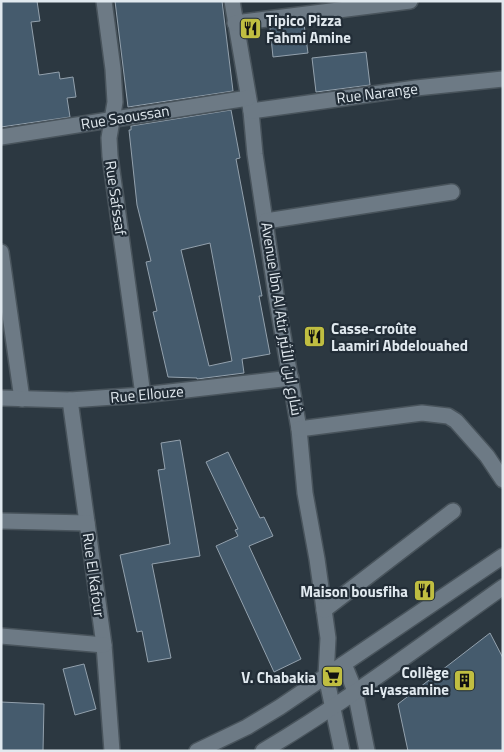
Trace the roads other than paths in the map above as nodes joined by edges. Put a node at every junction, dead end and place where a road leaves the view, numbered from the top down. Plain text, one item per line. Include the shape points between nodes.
1 (104, 1) edge
2 (232, 1) edge
3 (410, 1) edge
4 (235, 23) junction
5 (503, 79) edge
6 (250, 105) junction
7 (113, 118) junction
8 (1, 137) edge
9 (452, 192) dead end
10 (266, 221) junction
11 (2, 255) edge
12 (292, 378) junction
13 (143, 395) junction
14 (1, 398) edge
15 (22, 399) junction
16 (70, 400) junction
17 (299, 429) junction
18 (503, 480) edge
19 (453, 511) dead end
20 (1, 521) edge
21 (87, 523) junction
22 (503, 556) edge
23 (503, 587) edge
24 (324, 610) junction
25 (1, 636) edge
26 (328, 638) junction
27 (104, 645) junction
28 (344, 664) junction
29 (326, 676) junction
30 (355, 691) junction
31 (332, 707) junction
32 (112, 751) edge
33 (197, 751) edge
34 (263, 751) edge
35 (342, 751) edge
36 (367, 751) edge

1 - 7 street, Rue Safssaf via 113,69
2 - 4 street, Avenue Ibn Al Atir شارع ابن الأثير
3 - 4 street
4 - 6 street, Avenue Ibn Al Atir شارع ابن الأثير
5 - 6 street, Rue Narange
6 - 7 street, Rue Saoussan via 220,104
6 - 10 street, Avenue Ibn Al Atir شارع ابن الأثير
7 - 8 street, Rue Saoussan
7 - 13 street, Rue Safssaf via 110,156
9 - 10 street
10 - 12 street, Avenue Ibn Al Atir شارع ابن الأثير
11 - 15 street
12 - 13 street, Rue Ellouze
12 - 17 street, Avenue Ibn Al Atir شارع ابن الأثير
13 - 16 street, Rue Ellouze
14 - 15 street, Rue Ellouze
15 - 16 street, Rue Ellouze
16 - 21 street, Rue El Kafour
17 - 18 street via 422,413 448,416 487,456
17 - 24 street, Avenue Ibn Al Atir شارع ابن الأثير via 305,493
19 - 24 street
20 - 21 street
21 - 27 street, Rue El Kafour
22 - 28 street
23 - 30 street
24 - 26 street, Avenue Ibn Al Atir شارع ابن الأثير
25 - 27 street
26 - 28 street, Avenue Ibn Al Atir شارع ابن الأثير
26 - 29 street, Avenue Ibn Al Atir شارع ابن الأثير
27 - 32 street, Rue El Kafour
28 - 29 street
28 - 30 street, Avenue Ibn Al Atir شارع ابن الأثير
29 - 31 street, Avenue Ibn Al Atir شارع ابن الأثير
29 - 33 street via 247,727
30 - 31 street
30 - 36 street, Avenue Ibn Al Atir شارع ابن الأثير
31 - 34 street
31 - 35 street, Avenue Ibn Al Atir شارع ابن الأثير

